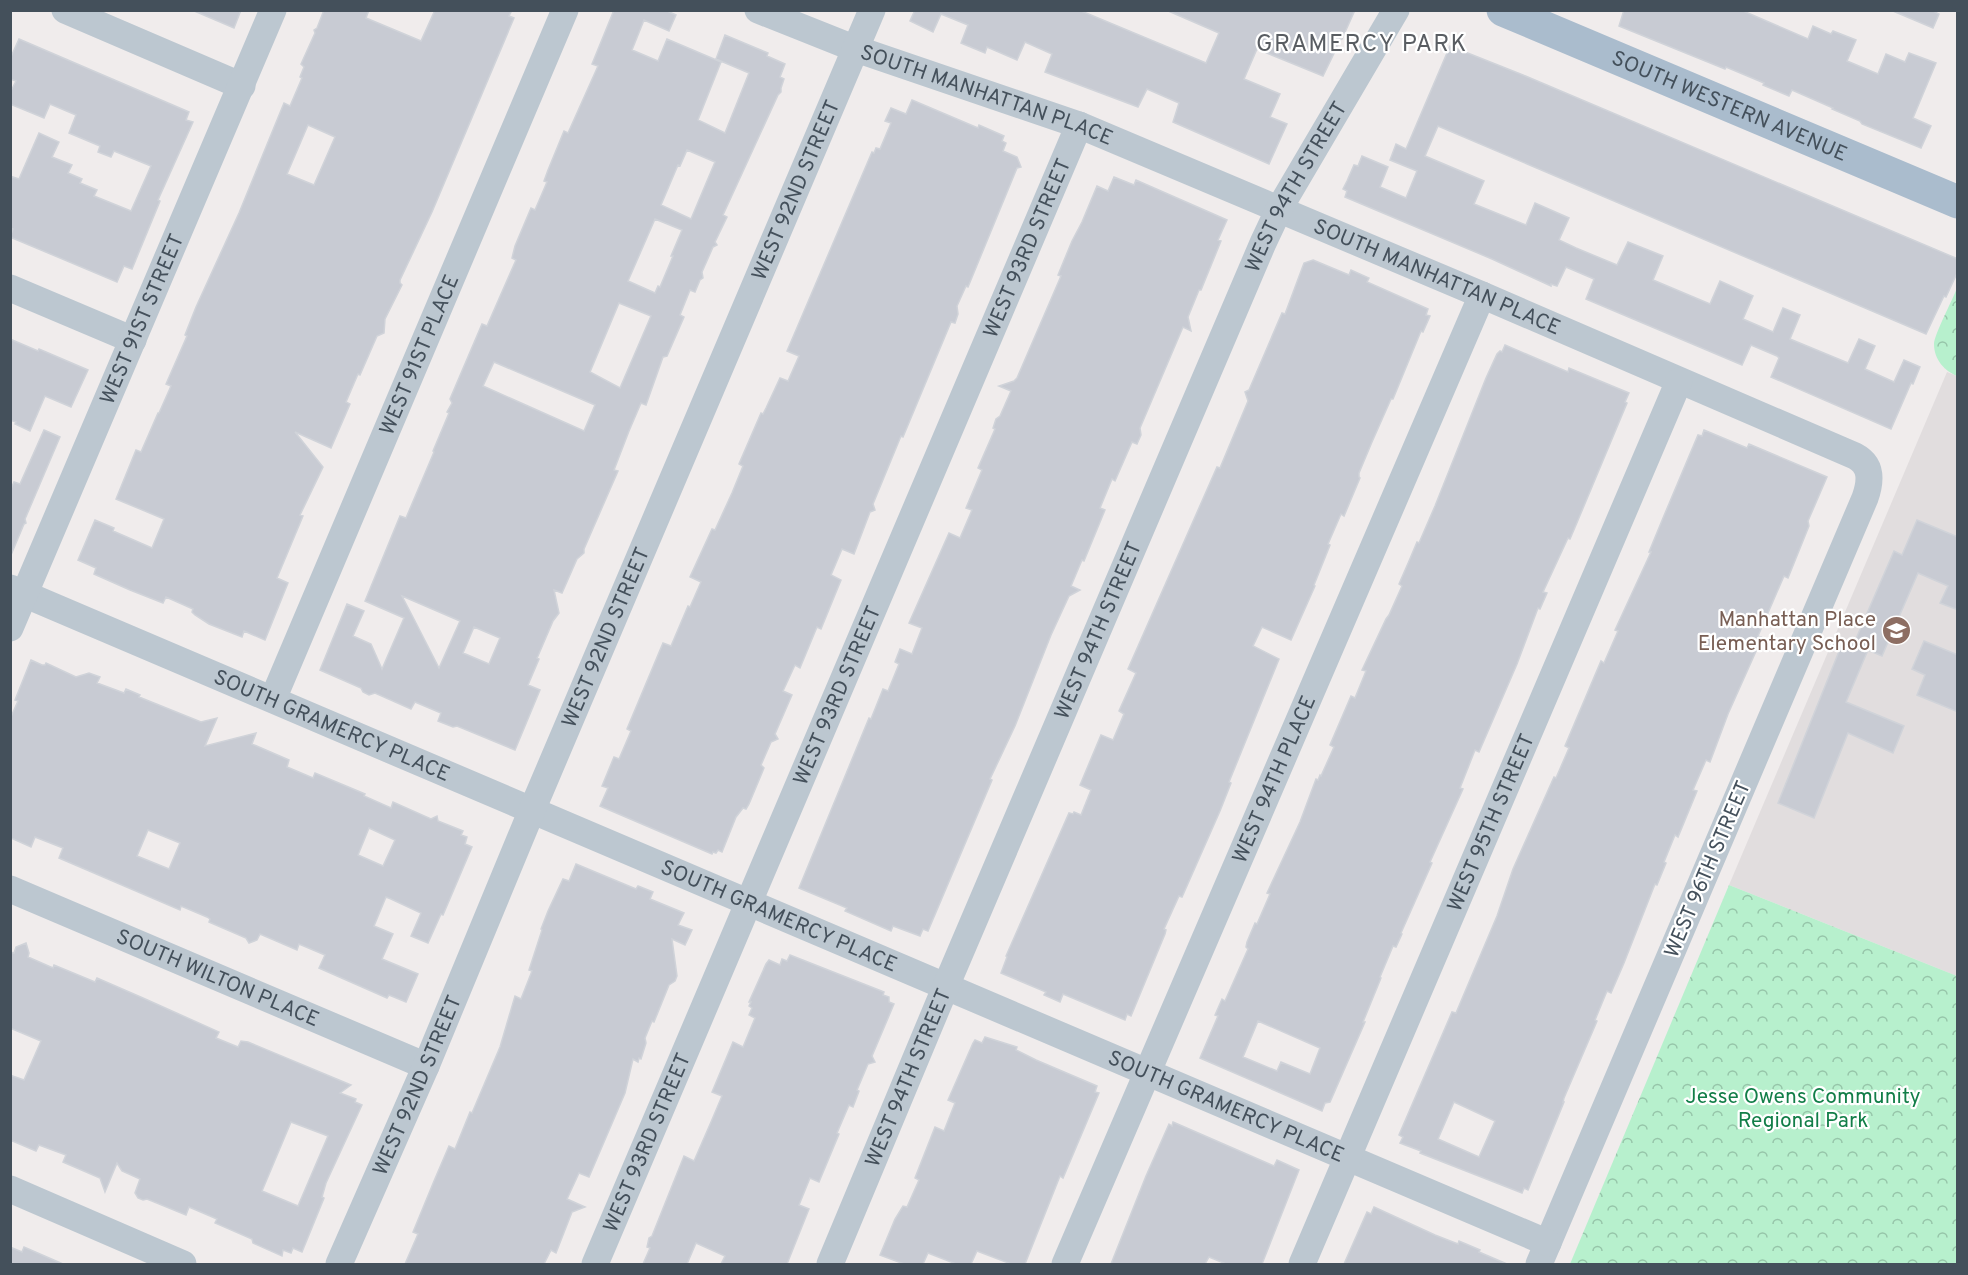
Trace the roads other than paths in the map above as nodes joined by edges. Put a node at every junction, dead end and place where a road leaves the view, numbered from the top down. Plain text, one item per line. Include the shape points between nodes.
1 (65, 10) edge
2 (273, 10) edge
3 (566, 10) edge
4 (758, 10) edge
5 (872, 10) edge
6 (1396, 10) edge
7 (1503, 10) edge
8 (856, 49) junction
9 (242, 86) junction
10 (1079, 125) junction
11 (1958, 202) edge
12 (1279, 209) junction
13 (10, 288) edge
14 (1482, 295) junction
15 (133, 340) junction
16 (1679, 381) junction
17 (1869, 472) joint
18 (18, 591) edge
19 (10, 628) edge
20 (273, 699) junction
21 (532, 810) junction
22 (10, 889) edge
23 (749, 902) junction
24 (946, 986) junction
25 (426, 1066) junction
26 (1147, 1072) junction
27 (1347, 1157) junction
28 (10, 1189) edge
29 (1543, 1254) edge
30 (183, 1264) edge
31 (339, 1264) edge
32 (595, 1264) edge
33 (830, 1264) edge
34 (1065, 1264) edge
35 (1302, 1264) edge

1 - 9 street
2 - 9 street, WEST 91ST STREET
3 - 20 street, WEST 91ST PLACE
4 - 8 street, SOUTH MANHATTAN PLACE
5 - 8 street, WEST 92ND STREET
6 - 12 street, WEST 94TH STREET
7 - 11 main road, SOUTH WESTERN AVENUE
8 - 10 street, SOUTH MANHATTAN PLACE
8 - 21 street, WEST 92ND STREET
9 - 15 street, WEST 91ST STREET
10 - 12 street, SOUTH MANHATTAN PLACE
10 - 23 street, WEST 93RD STREET
12 - 14 street, SOUTH MANHATTAN PLACE
12 - 24 street, WEST 94TH STREET
13 - 15 street
14 - 16 street, SOUTH MANHATTAN PLACE
14 - 26 street, WEST 94TH PLACE
15 - 18 street, WEST 91ST STREET
16 - 17 street, SOUTH MANHATTAN PLACE via 1855,456
16 - 27 street, WEST 95TH STREET
17 - 29 street, WEST 96TH STREET via 1865,498
18 - 19 street, WEST 91ST STREET
18 - 20 street, SOUTH GRAMERCY PLACE
20 - 21 street, SOUTH GRAMERCY PLACE
21 - 23 street, SOUTH GRAMERCY PLACE
21 - 25 street, WEST 92ND STREET
22 - 25 street, SOUTH WILTON PLACE
23 - 24 street, SOUTH GRAMERCY PLACE
23 - 32 street, WEST 93RD STREET
24 - 26 street, SOUTH GRAMERCY PLACE
24 - 33 street, WEST 94TH STREET
25 - 31 street, WEST 92ND STREET
26 - 27 street, SOUTH GRAMERCY PLACE
26 - 34 street, WEST 94TH PLACE
27 - 29 street, SOUTH GRAMERCY PLACE
27 - 35 street, WEST 95TH STREET
28 - 30 street

